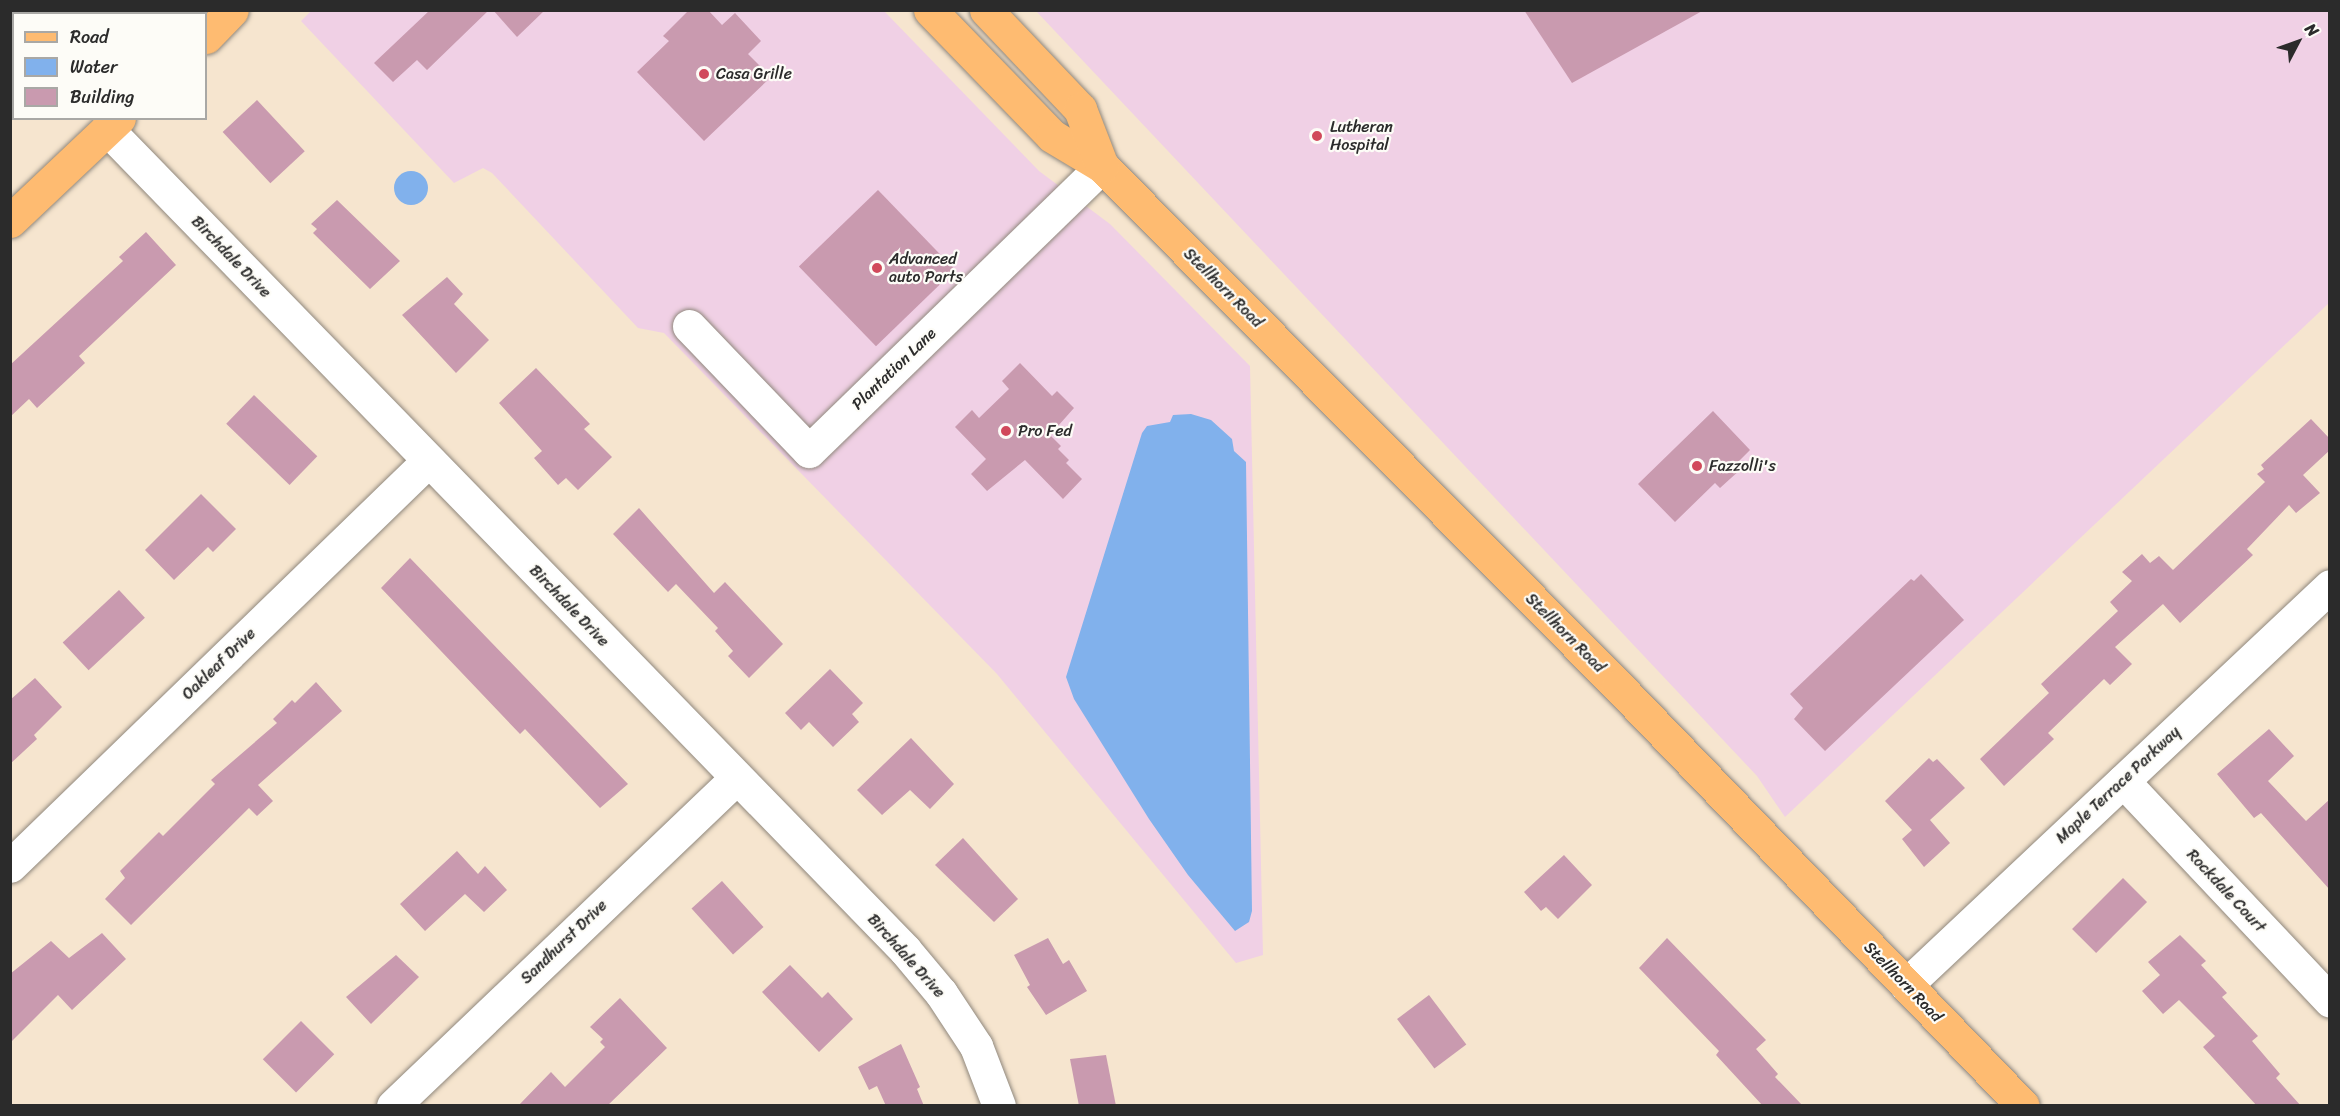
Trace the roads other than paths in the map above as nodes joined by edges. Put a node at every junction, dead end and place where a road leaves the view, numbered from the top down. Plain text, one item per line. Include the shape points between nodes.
1 (232, 10) edge
2 (930, 10) edge
3 (986, 10) edge
4 (207, 36) edge
5 (113, 124) edge
6 (1102, 166) junction
7 (13, 213) edge
8 (689, 326) dead end
9 (428, 461) junction
10 (2330, 586) edge
11 (736, 778) junction
12 (2123, 781) junction
13 (10, 866) edge
14 (1906, 985) junction
15 (2330, 1001) edge
16 (393, 1106) edge
17 (999, 1106) edge
18 (2023, 1106) edge

1 - 4 main road
2 - 6 main road, Stellhorn Road via 1052,136
3 - 6 main road, Stellhorn Road via 1080,109
5 - 7 main road
5 - 9 street, Birchdale Drive
6 - 8 street, Plantation Lane via 809,451
6 - 14 main road, Stellhorn Road via 1618,686
9 - 11 street, Birchdale Drive
9 - 13 street, Oakleaf Drive
10 - 12 street, Maple Terrace Parkway
11 - 16 street, Sandhurst Drive
11 - 17 street, Birchdale Drive via 905,950 941,993 976,1046
12 - 14 street, Maple Terrace Parkway
12 - 15 street, Rockdale Court
14 - 18 main road, Stellhorn Road

